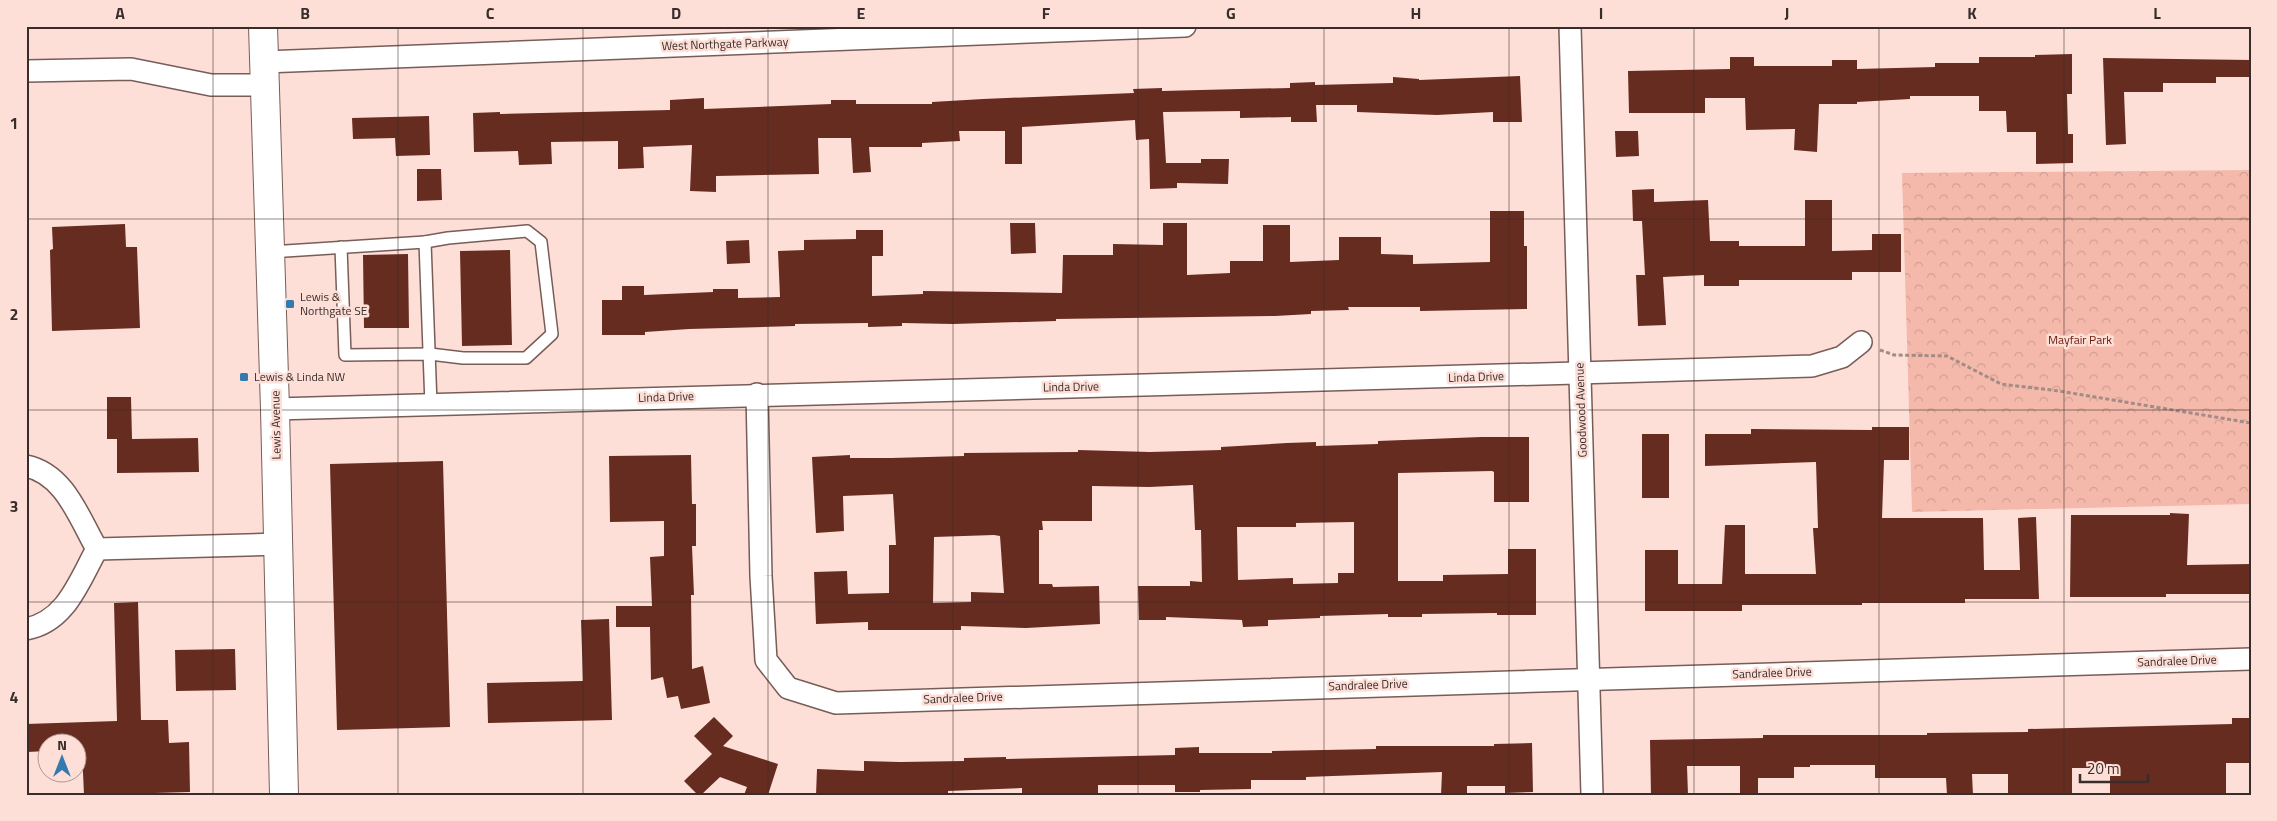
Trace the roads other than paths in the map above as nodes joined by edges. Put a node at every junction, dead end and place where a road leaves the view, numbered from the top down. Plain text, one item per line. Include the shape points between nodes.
1 (263, 26) edge
2 (1185, 26) edge
3 (1570, 26) edge
4 (26, 71) edge
5 (264, 74) junction
6 (425, 242) junction
7 (341, 247) junction
8 (270, 252) junction
9 (1861, 342) road end
10 (430, 354) junction
11 (1580, 373) junction
12 (757, 394) junction
13 (431, 404) junction
14 (276, 409) junction
15 (26, 466) edge
16 (278, 544) junction
17 (96, 548) junction
18 (26, 629) edge
19 (2251, 659) edge
20 (1589, 678) junction
21 (284, 795) edge
22 (1592, 795) edge

1 - 5 main road, Lewis Avenue
2 - 5 street, West Northgate Parkway
3 - 11 street, Goodwood Avenue
4 - 5 street, West Northgate Parkway via 130,69 210,85
5 - 8 main road, Lewis Avenue
6 - 7 lane
6 - 10 lane
6 - 10 lane via 527,231 541,242 552,334 526,358 463,358
7 - 8 lane
7 - 10 lane via 346,355
8 - 14 main road, Lewis Avenue
9 - 11 street, Linda Drive via 1842,356 1812,366
10 - 13 lane
11 - 12 street, Linda Drive
11 - 20 street, Goodwood Avenue
12 - 13 street, Linda Drive
12 - 20 street, Sandralee Drive via 766,660 788,688 836,702
13 - 14 street, Linda Drive
14 - 16 main road, Lewis Avenue
15 - 17 street via 38,468 62,488
16 - 17 street
16 - 21 main road, Lewis Avenue
17 - 18 street via 66,605 53,619
19 - 20 street, Sandralee Drive
20 - 22 street, Goodwood Avenue

